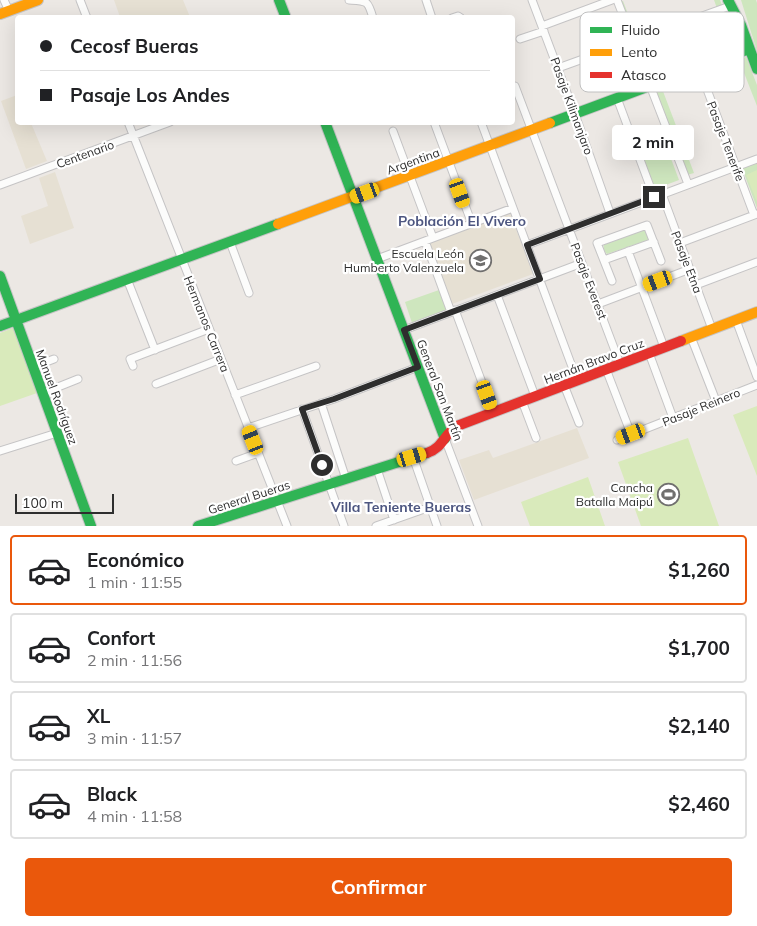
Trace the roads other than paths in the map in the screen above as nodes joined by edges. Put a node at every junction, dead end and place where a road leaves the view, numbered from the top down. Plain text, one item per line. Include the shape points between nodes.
1 (4, 0) edge
2 (38, 0) edge
3 (80, 0) edge
4 (279, 0) edge
5 (349, 0) edge
6 (426, 0) edge
7 (532, 0) edge
8 (612, 0) edge
9 (617, 0) edge
10 (733, 2) edge
11 (4, 12) edge
12 (582, 12) edge
13 (622, 12) edge
14 (707, 12) edge
15 (580, 13) edge
16 (86, 15) edge
17 (285, 15) edge
18 (372, 15) edge
19 (431, 15) edge
20 (543, 28) junction
21 (744, 36) edge
22 (520, 39) dead end
23 (749, 49) junction
24 (744, 51) edge
25 (580, 60) edge
26 (757, 67) edge
27 (558, 68) junction
28 (515, 86) dead end
29 (634, 92) edge
30 (652, 92) edge
31 (707, 92) edge
32 (617, 98) junction
33 (575, 114) junction
34 (129, 125) edge
35 (162, 125) edge
36 (326, 125) edge
37 (435, 125) edge
38 (482, 125) edge
39 (532, 130) junction
40 (393, 131) dead end
41 (133, 136) junction
42 (490, 146) junction
43 (757, 159) edge
44 (448, 161) junction
45 (736, 167) junction
46 (410, 176) junction
47 (688, 184) junction
48 (0, 185) edge
49 (658, 195) junction
50 (353, 197) junction
51 (513, 208) junction
52 (610, 213) junction
53 (756, 214) edge
54 (472, 224) junction
55 (569, 229) junction
56 (433, 238) junction
57 (425, 241) junction
58 (230, 242) junction
59 (654, 242) junction
60 (680, 243) junction
61 (527, 245) junction
62 (628, 251) junction
63 (377, 259) junction
64 (181, 260) junction
65 (604, 260) junction
66 (661, 261) dead end
67 (757, 262) edge
68 (582, 263) junction
69 (690, 269) junction
70 (0, 278) edge
71 (127, 279) junction
72 (540, 279) junction
73 (612, 281) dead end
74 (696, 285) junction
75 (642, 287) junction
76 (249, 292) dead end
77 (497, 295) junction
78 (598, 304) junction
79 (453, 311) junction
80 (757, 312) edge
81 (16, 320) junction
82 (736, 320) junction
83 (0, 326) edge
84 (209, 329) junction
85 (712, 329) junction
86 (404, 330) junction
87 (691, 337) junction
88 (664, 347) junction
89 (155, 350) junction
90 (649, 353) junction
91 (221, 358) junction
92 (54, 359) dead end
93 (620, 364) junction
94 (133, 366) dead end
95 (316, 366) dead end
96 (33, 367) junction
97 (418, 367) junction
98 (606, 369) junction
99 (757, 377) edge
100 (78, 380) dead end
101 (578, 380) junction
102 (156, 384) dead end
103 (564, 385) junction
104 (757, 385) edge
105 (45, 392) junction
106 (235, 394) junction
107 (535, 396) junction
108 (522, 401) junction
109 (716, 401) junction
110 (321, 403) junction
111 (302, 409) junction
112 (493, 412) junction
113 (673, 418) junction
114 (578, 423) dead end
115 (248, 428) junction
116 (57, 433) junction
117 (631, 434) junction
118 (536, 438) dead end
119 (445, 439) junction
120 (616, 440) dead end
121 (0, 452) edge
122 (258, 453) junction
123 (412, 457) junction
124 (236, 461) dead end
125 (376, 469) junction
126 (346, 479) junction
127 (328, 484) junction
128 (277, 501) junction
129 (430, 507) junction
130 (394, 520) junction
131 (229, 521) edge
132 (91, 526) edge
133 (198, 526) edge
134 (287, 526) edge
135 (344, 526) edge
136 (376, 526) edge
137 (437, 526) edge
138 (478, 526) edge

1 - 11 street
2 - 11 main road
3 - 16 street
4 - 17 main road
5 - 18 street via 364,1
6 - 19 street
7 - 20 street, Pasaje Kilimanjaro
8 - 12 street
9 - 13 street
10 - 14 street
15 - 20 street
20 - 22 street
20 - 27 street, Pasaje Kilimanjaro
21 - 23 main road
23 - 24 main road, Argentina
23 - 26 main road
25 - 27 street
27 - 33 street, Pasaje Kilimanjaro
28 - 39 street, Pasaje Everest
29 - 32 main road, Argentina
30 - 47 street
31 - 45 street, Pasaje Tenerife
32 - 33 main road, Argentina
32 - 49 street, Pasaje Etna
33 - 39 main road, Argentina
33 - 52 street, Pasaje Kilimanjaro
34 - 41 street, Hermanos Carrera
35 - 41 street, Centenario
36 - 50 main road, General San Martín
37 - 44 street
38 - 42 street
39 - 42 main road, Argentina
39 - 55 street, Pasaje Everest
40 - 46 street
41 - 48 street, Centenario
41 - 64 street, Hermanos Carrera
42 - 44 main road, Argentina
42 - 51 street
43 - 45 street
44 - 46 main road, Argentina
44 - 54 street
45 - 47 street
45 - 53 street, Pasaje Tenerife
46 - 50 main road, Argentina
46 - 56 street
47 - 49 street
49 - 52 street
49 - 60 street, Pasaje Etna
50 - 58 main road, Argentina
50 - 63 main road, General San Martín
51 - 54 street
51 - 61 street
52 - 55 street
53 - 60 street
54 - 56 street
55 - 61 street
55 - 68 street, Pasaje Everest
56 - 57 street
57 - 63 street
57 - 79 street
58 - 64 main road, Argentina
58 - 76 street
59 - 62 street
59 - 65 street via 647,225 597,243
59 - 66 street
60 - 69 street, Pasaje Etna
61 - 72 street
62 - 65 street
62 - 75 street
63 - 86 main road, General San Martín
64 - 71 main road, Argentina
64 - 84 street, Hermanos Carrera
65 - 73 street
67 - 74 street
68 - 72 street
68 - 78 street, Pasaje Everest
69 - 74 street, Pasaje Etna
69 - 75 street
70 - 81 main road, Manuel Rodríguez
71 - 81 main road, Argentina
71 - 89 street
72 - 77 street
72 - 101 street
74 - 85 street, Pasaje Etna
75 - 78 street
75 - 88 street
77 - 79 street
77 - 107 street
78 - 93 street, Pasaje Everest
79 - 86 street
79 - 112 street
80 - 82 main road, Hernán Bravo Cruz
81 - 83 main road, Argentina
81 - 96 main road, Manuel Rodríguez
82 - 85 main road, Hernán Bravo Cruz
82 - 99 street
84 - 89 street
84 - 91 street, Hermanos Carrera
85 - 87 main road, Hernán Bravo Cruz
86 - 97 main road, General San Martín
87 - 88 main road, Hernán Bravo Cruz
87 - 109 street
88 - 90 main road, Hernán Bravo Cruz
89 - 94 street via 130,359
90 - 93 main road, Hernán Bravo Cruz
90 - 113 street
91 - 102 street
91 - 106 street, Hermanos Carrera
92 - 96 street
93 - 98 main road, Hernán Bravo Cruz
95 - 106 street
96 - 105 main road, Manuel Rodríguez
97 - 110 street
97 - 119 main road, General San Martín
98 - 101 main road, Hernán Bravo Cruz
98 - 117 street
100 - 105 street, Manuel Rodríguez
101 - 103 main road, Hernán Bravo Cruz
103 - 107 main road, Hernán Bravo Cruz
103 - 114 street
104 - 109 street, Pasaje Reinero
105 - 116 main road, Manuel Rodríguez
106 - 115 street, Hermanos Carrera
107 - 108 main road, Hernán Bravo Cruz
108 - 112 main road, Hernán Bravo Cruz
108 - 118 street
109 - 113 street, Pasaje Reinero
110 - 111 street
110 - 126 street
111 - 115 street
111 - 127 street
112 - 119 main road, Hernán Bravo Cruz via 454,427
113 - 117 street, Pasaje Reinero
115 - 122 street, Hermanos Carrera
116 - 121 street
116 - 132 main road, Manuel Rodríguez
117 - 120 street, Pasaje Reinero
119 - 123 main road, General Bueras via 436,449
119 - 138 street, General San Martín
122 - 124 street
122 - 128 street, Hermanos Carrera
123 - 125 main road, General Bueras
123 - 129 street
125 - 126 main road, General Bueras
125 - 130 street
126 - 127 main road, General Bueras
127 - 128 main road, General Bueras
127 - 135 street
128 - 131 main road, General Bueras
128 - 134 street, Hermanos Carrera
129 - 130 street
129 - 137 street
130 - 136 street
131 - 133 main road, General Bueras

